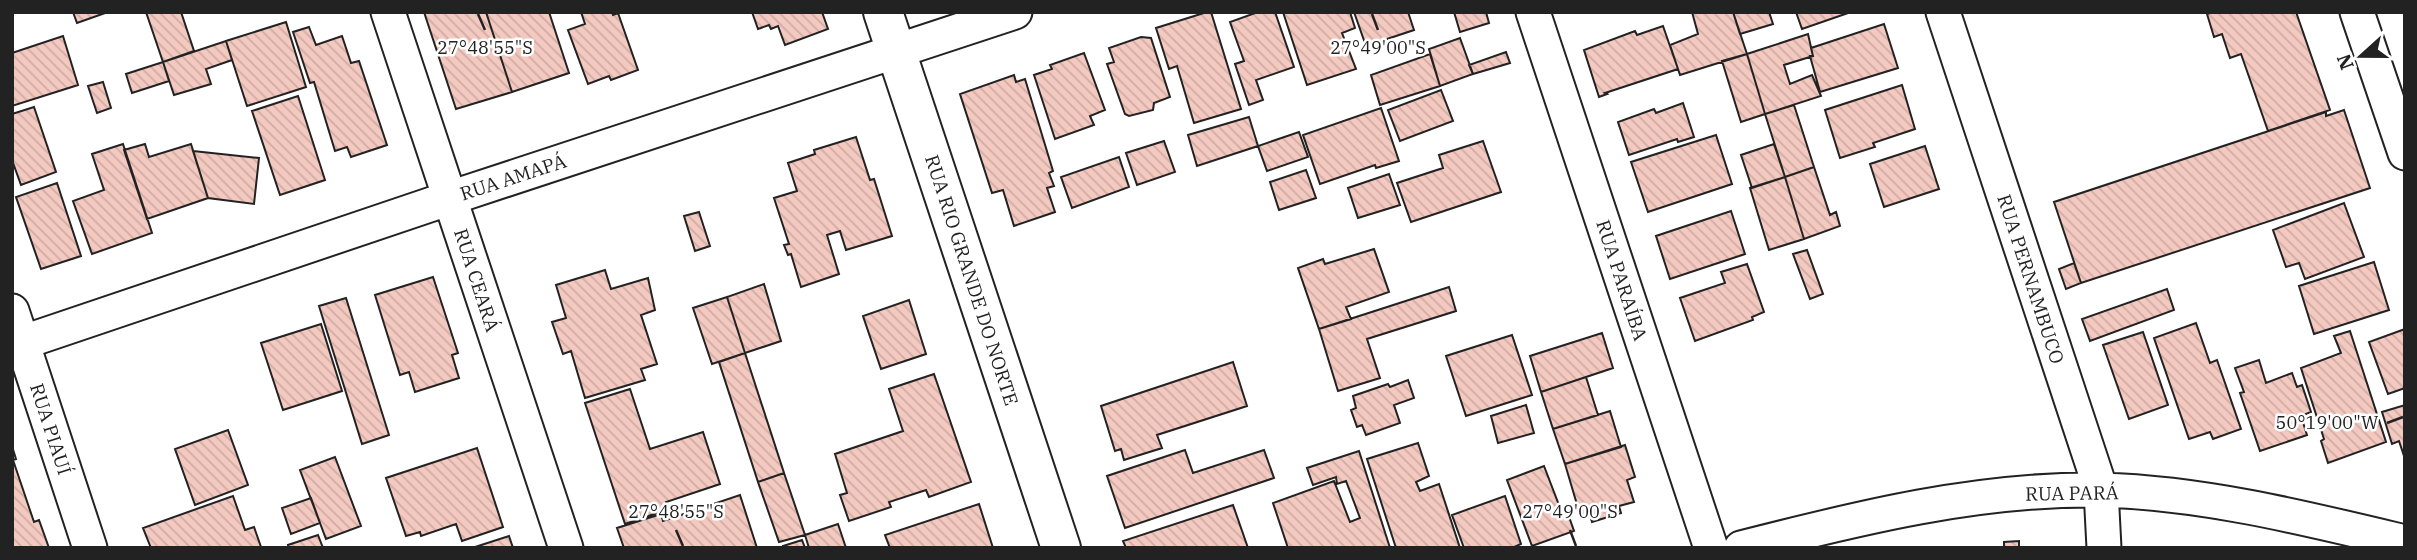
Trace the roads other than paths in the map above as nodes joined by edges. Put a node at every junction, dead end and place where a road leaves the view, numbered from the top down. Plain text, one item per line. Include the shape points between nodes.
1 (388, 12) edge
2 (883, 12) edge
3 (1015, 12) edge
4 (1533, 12) edge
5 (1942, 12) edge
6 (2357, 12) edge
7 (896, 52) junction
8 (2405, 153) edge
9 (450, 198) junction
10 (12, 311) edge
11 (17, 344) edge
12 (2101, 491) junction
13 (2405, 542) edge
14 (90, 548) edge
15 (566, 548) edge
16 (1061, 548) edge
17 (1711, 548) edge
18 (1741, 548) edge
19 (2104, 548) edge

1 - 9 street, RUA CEARÁ
2 - 7 main road, RUA RIO GRANDE DO NORTE
3 - 7 street, RUA AMAPÁ
4 - 17 street, RUA PARAÍBA
5 - 12 street, RUA PERNAMBUCO
6 - 8 street
7 - 9 street, RUA AMAPÁ
7 - 16 main road, RUA RIO GRANDE DO NORTE
9 - 11 street, RUA AMAPÁ
9 - 15 street, RUA CEARÁ
10 - 11 street, RUA PIAUÍ
11 - 14 street, RUA PIAUÍ
12 - 13 street, RUA PARÁ via 2251,507
12 - 18 street, RUA PARÁ via 2021,493 1932,505 1831,524
12 - 19 street, RUA PERNAMBUCO

